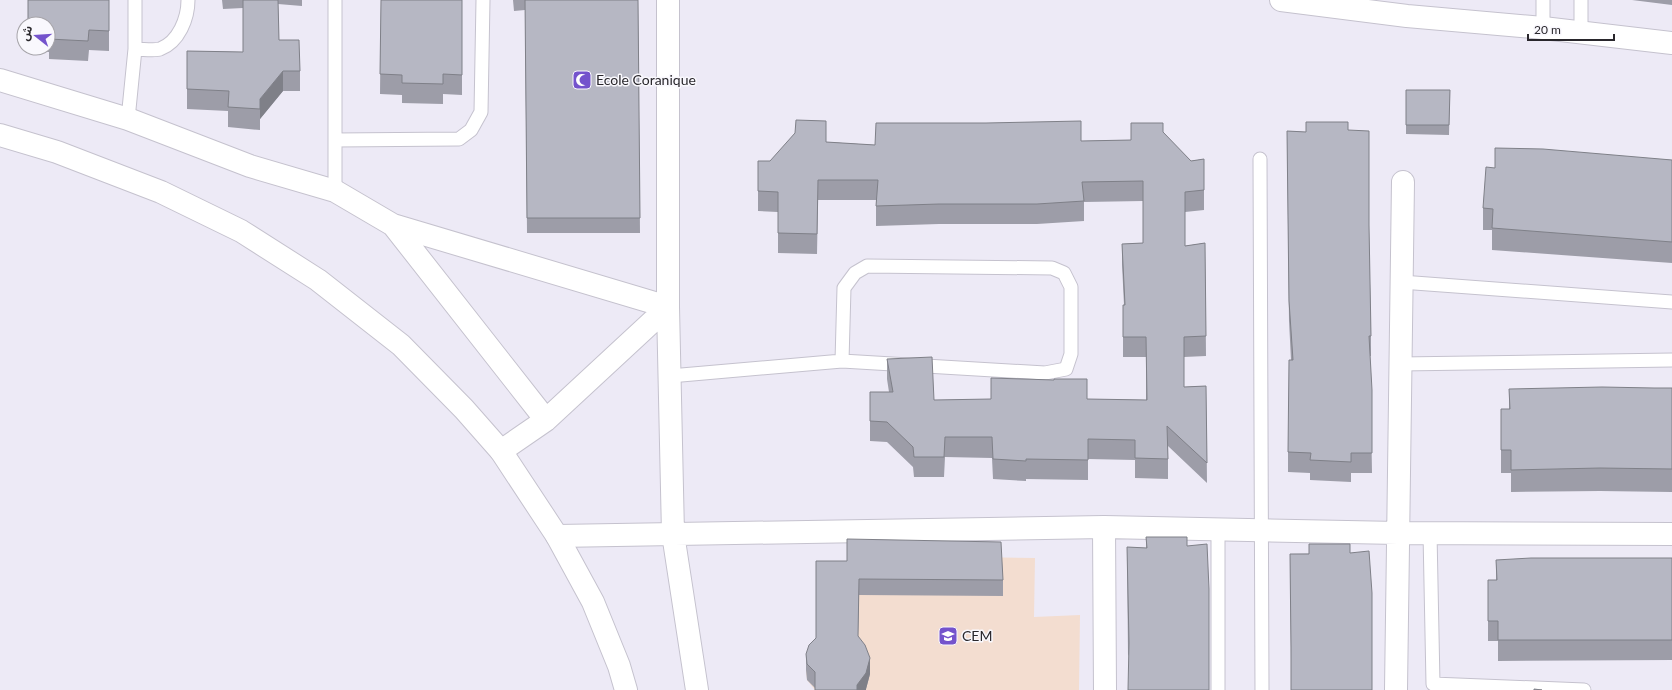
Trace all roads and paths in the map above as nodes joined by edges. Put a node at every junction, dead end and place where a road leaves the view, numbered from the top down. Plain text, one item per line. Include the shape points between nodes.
1 (135, 0) edge
2 (188, 0) edge
3 (335, 0) edge
4 (483, 0) edge
5 (668, 0) edge
6 (1281, 0) edge
7 (1543, 0) edge
8 (1580, 0) edge
9 (1407, 8) edge
10 (1543, 28) junction
11 (1581, 32) junction
12 (1672, 42) edge
13 (135, 49) junction
14 (0, 80) edge
15 (128, 119) junction
16 (0, 135) edge
17 (336, 140) junction
18 (1260, 159) dead end
19 (1403, 182) dead end
20 (335, 191) junction
21 (393, 225) junction
22 (1402, 282) junction
23 (1672, 302) edge
24 (668, 307) junction
25 (1672, 360) edge
26 (842, 361) junction
27 (1400, 364) junction
28 (670, 376) junction
29 (546, 420) junction
30 (501, 451) junction
31 (1104, 527) junction
32 (1218, 529) junction
33 (1261, 530) junction
34 (1398, 533) junction
35 (1430, 533) junction
36 (673, 534) junction
37 (1672, 534) edge
38 (557, 536) junction
39 (626, 690) edge
40 (696, 690) edge
41 (1105, 690) edge
42 (1218, 690) edge
43 (1262, 690) edge
44 (1396, 690) edge
45 (1584, 690) edge

1 - 13 lane
2 - 13 lane via 183,26 173,42 159,50
3 - 17 lane
4 - 17 lane via 481,112 471,130 459,139
5 - 24 street
6 - 9 street
7 - 10 lane
8 - 11 lane
9 - 10 street
10 - 11 street
11 - 12 street
13 - 15 lane
14 - 15 street
15 - 20 street via 250,166
16 - 30 street via 57,152 161,192 241,231 318,280 401,345
17 - 20 lane
18 - 33 lane
19 - 22 street
20 - 21 street
21 - 24 street
21 - 29 street
22 - 23 lane
22 - 27 street
24 - 28 street
24 - 29 street
25 - 27 lane
26 - 26 lane via 1045,373 1066,369 1071,354 1071,286 1064,273 1052,268 867,266 855,272 844,288
26 - 28 lane
27 - 34 street
28 - 36 street
29 - 30 street
30 - 38 street
31 - 32 street
31 - 36 street
31 - 41 street
32 - 33 street
32 - 42 lane
33 - 34 street
33 - 43 lane
34 - 35 street
34 - 44 street
35 - 37 street
35 - 45 lane via 1433,684
36 - 38 street
36 - 40 street
38 - 39 street via 594,602

